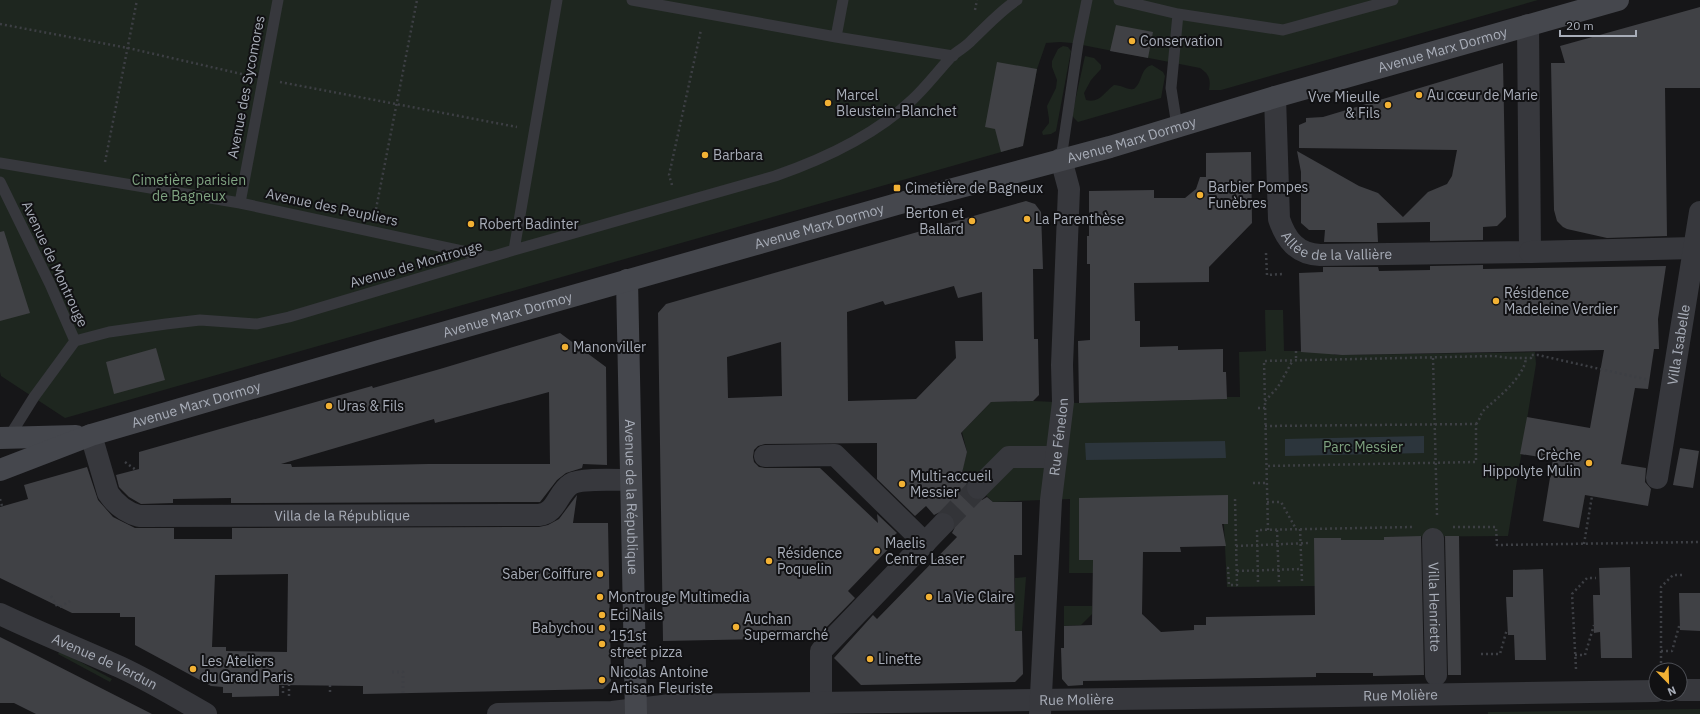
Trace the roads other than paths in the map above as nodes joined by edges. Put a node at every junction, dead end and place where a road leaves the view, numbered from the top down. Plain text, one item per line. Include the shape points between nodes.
1 (278, 0) edge
2 (557, 0) edge
3 (632, 0) edge
4 (843, 0) edge
5 (1018, 0) edge
6 (1087, 0) edge
7 (1119, 0) edge
8 (1393, 0) edge
9 (1618, 0) edge
10 (1134, 2) edge
11 (1178, 14) junction
12 (1528, 25) junction
13 (836, 38) junction
14 (953, 56) junction
15 (1275, 97) junction
16 (1177, 126) junction
17 (1061, 159) junction
18 (0, 163) edge
19 (0, 182) edge
20 (240, 203) junction
21 (1700, 212) edge
22 (1694, 248) junction
23 (514, 250) junction
24 (1530, 252) junction
25 (491, 257) junction
26 (627, 280) junction
27 (75, 341) junction
28 (91, 435) junction
29 (4, 437) edge
30 (765, 456) dead end
31 (1056, 457) junction
32 (0, 470) edge
33 (1657, 478) dead end
34 (630, 480) junction
35 (978, 488) tunnel mouth
36 (943, 524) tunnel mouth
37 (1428, 528) road end
38 (925, 543) junction
39 (0, 614) edge
40 (1436, 675) dead end
41 (1688, 690) edge
42 (1700, 690) edge
43 (1648, 691) edge
44 (821, 699) junction
45 (1315, 705) edge
46 (1041, 707) edge
47 (636, 711) edge
48 (206, 714) edge
49 (498, 714) edge

1 - 20 lane, Avenue des Sycomores
2 - 23 lane
3 - 13 lane
4 - 13 lane
5 - 14 lane, Avenue de Montrouge via 1004,8 969,44
6 - 17 lane
7 - 10 lane
8 - 11 lane via 1283,30
9 - 12 main road, Avenue Marx Dormoy
10 - 11 lane
11 - 16 lane via 1171,88
12 - 15 main road, Avenue Marx Dormoy
12 - 24 street
13 - 14 lane
14 - 23 lane, Avenue de Montrouge via 912,100 882,123 846,146 812,163 775,176
15 - 16 main road, Avenue Marx Dormoy
15 - 24 street, Allée de la Vallière via 1279,219 1287,238 1294,246 1311,255
16 - 17 main road, Avenue Marx Dormoy
17 - 26 main road, Avenue Marx Dormoy
17 - 31 street, Rue Fénelon via 1069,189 1062,365 1063,402
18 - 20 lane, Avenue des Peupliers
19 - 27 lane, Avenue de Montrouge
20 - 25 lane, Avenue des Peupliers
21 - 22 street, Villa Isabelle
22 - 24 street, Allée de la Vallière
22 - 33 street, Villa Isabelle
23 - 25 lane, Avenue de Montrouge
25 - 27 lane, Avenue de Montrouge via 257,324 200,320 109,332
26 - 28 main road, Avenue Marx Dormoy
26 - 34 main road, Avenue de la République
27 - 29 lane
28 - 29 main road, Avenue Marx Dormoy
28 - 32 main road, Avenue Marx Dormoy
28 - 34 street, Villa de la République via 110,496 123,510 139,516 539,516 549,512 567,488 578,481
30 - 38 street via 835,455
31 - 35 street via 1009,457
31 - 46 street, Rue Fénelon via 1050,500
34 - 47 main road, Avenue de la République
36 - 38 street
37 - 40 street, Villa Henriette
38 - 44 street via 821,651
39 - 48 street, Avenue de Verdun via 121,668
41 - 42 street
43 - 45 street, Rue Molière
44 - 46 street, Rue Molière
44 - 47 street, Rue Molière via 671,705
45 - 46 street, Rue Molière
47 - 49 street, Rue Molière

